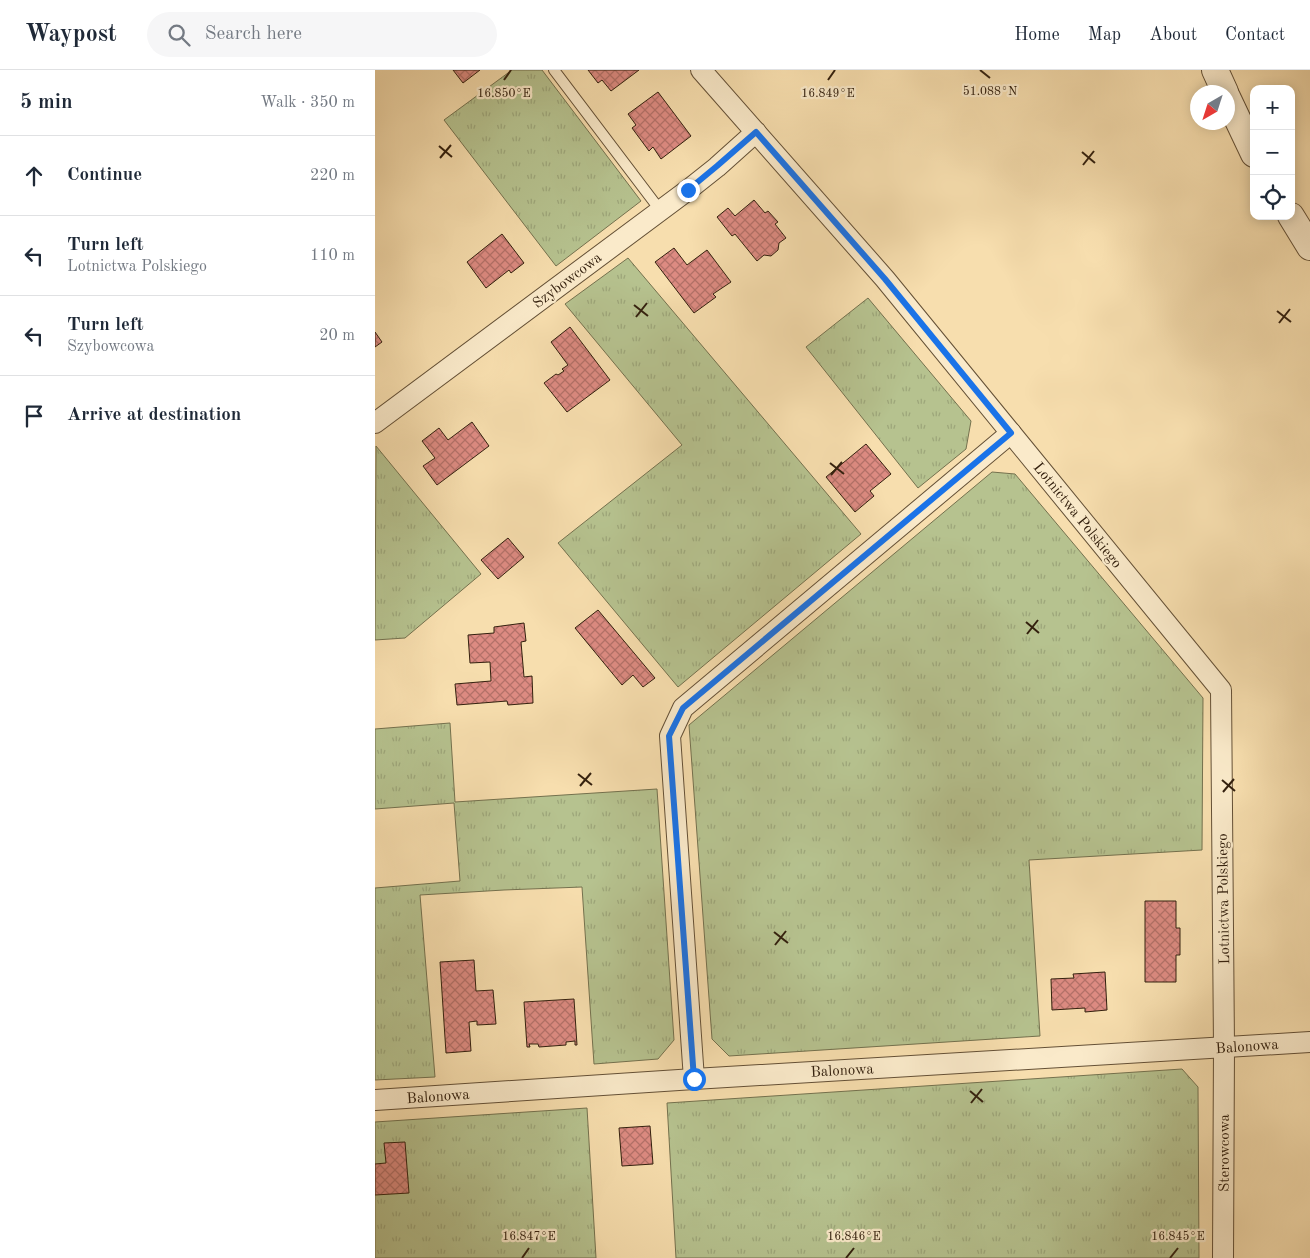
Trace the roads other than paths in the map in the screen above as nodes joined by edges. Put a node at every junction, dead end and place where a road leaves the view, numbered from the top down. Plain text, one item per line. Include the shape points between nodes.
1 (554, 70) edge
2 (701, 70) edge
3 (1215, 70) edge
4 (1222, 85) edge
5 (1235, 114) edge
6 (756, 132) junction
7 (1250, 146) edge
8 (660, 210) junction
9 (1293, 220) edge
10 (1310, 247) edge
11 (375, 423) edge
12 (1011, 433) junction
13 (1310, 1042) edge
14 (1224, 1048) junction
15 (694, 1079) junction
16 (375, 1100) edge
17 (1223, 1258) edge

1 - 8 lane
2 - 6 street, Lotnictwa Polskiego
3 - 4 street
5 - 7 street
6 - 8 street, Szybowcowa
6 - 12 street, Lotnictwa Polskiego via 885,279
8 - 11 street, Szybowcowa
9 - 10 street
12 - 14 street, Lotnictwa Polskiego via 1221,690
12 - 15 street via 683,708 669,736
13 - 14 street, Balonowa
14 - 15 street, Balonowa
14 - 17 street, Sterowcowa
15 - 16 street, Balonowa

